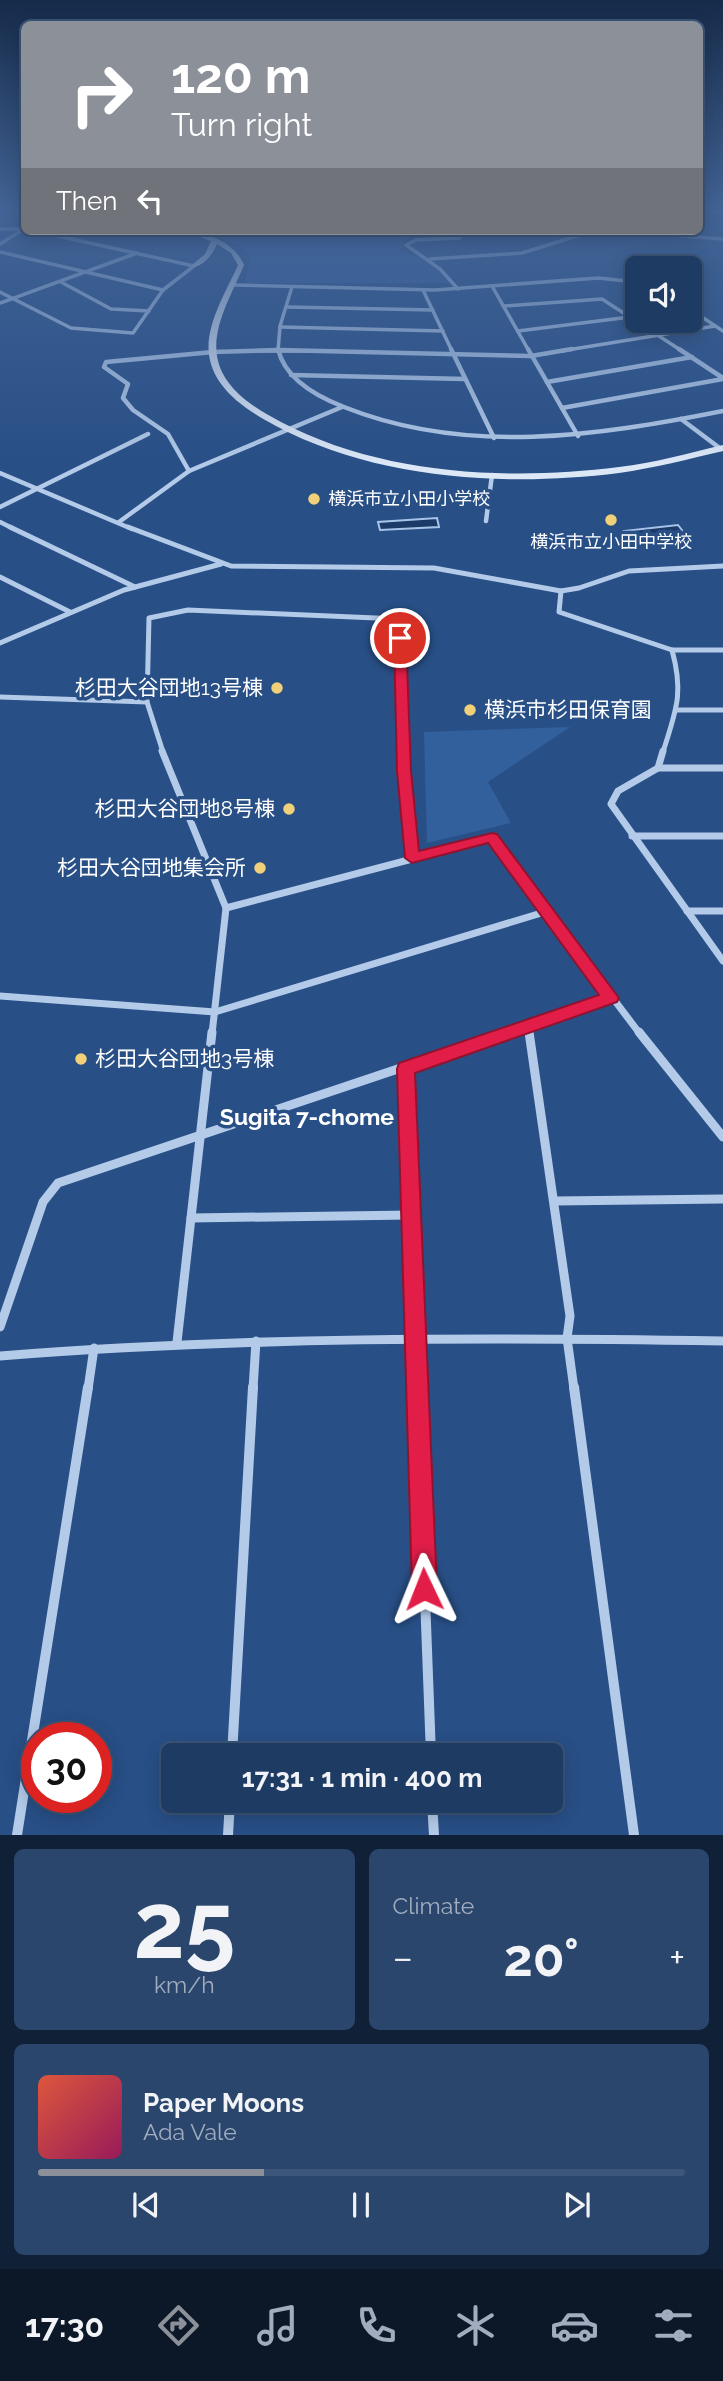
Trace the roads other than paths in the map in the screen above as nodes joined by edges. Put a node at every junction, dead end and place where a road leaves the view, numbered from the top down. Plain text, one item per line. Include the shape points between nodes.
1 (4, 295) edge
2 (27, 295) edge
3 (84, 295) edge
4 (160, 295) edge
5 (229, 295) edge
6 (290, 295) edge
7 (425, 295) edge
8 (497, 295) edge
9 (13, 300) junction
10 (0, 303) edge
11 (503, 306) junction
12 (287, 307) junction
13 (433, 310) junction
14 (149, 311) junction
15 (625, 314) edge
16 (702, 317) edge
17 (625, 318) edge
18 (715, 326) junction
19 (280, 327) junction
20 (443, 331) junction
21 (518, 331) junction
22 (723, 331) edge
23 (657, 333) edge
24 (660, 335) junction
25 (278, 350) junction
26 (213, 352) junction
27 (455, 355) junction
28 (531, 356) junction
29 (692, 357) junction
30 (291, 375) junction
31 (465, 379) junction
32 (723, 379) edge
33 (547, 382) junction
34 (342, 407) junction
35 (562, 408) junction
36 (723, 411) edge
37 (681, 419) junction
38 (288, 430) junction
39 (148, 434) dead end
40 (578, 436) junction
41 (494, 438) junction
42 (722, 449) edge
43 (189, 471) junction
44 (0, 473) edge
45 (492, 475) junction
46 (36, 489) junction
47 (0, 507) edge
48 (486, 521) dead end
49 (119, 522) junction
50 (0, 523) edge
51 (222, 564) junction
52 (723, 566) edge
53 (0, 577) edge
54 (136, 587) junction
55 (561, 591) junction
56 (71, 612) junction
57 (1, 641) edge
58 (672, 650) junction
59 (723, 650) edge
60 (0, 697) edge
61 (147, 702) junction
62 (723, 709) edge
63 (676, 710) junction
64 (658, 768) junction
65 (723, 768) edge
66 (632, 836) junction
67 (723, 836) edge
68 (412, 858) junction
69 (226, 908) junction
70 (548, 911) junction
71 (687, 911) junction
72 (723, 911) edge
73 (723, 961) edge
74 (0, 996) edge
75 (611, 998) junction
76 (215, 1012) junction
77 (528, 1025) junction
78 (405, 1069) junction
79 (198, 1135) junction
80 (723, 1137) edge
81 (723, 1199) edge
82 (555, 1201) junction
83 (411, 1215) junction
84 (191, 1218) junction
85 (0, 1327) edge
86 (567, 1338) junction
87 (415, 1340) junction
88 (256, 1341) junction
89 (723, 1341) edge
90 (177, 1342) junction
91 (94, 1348) junction
92 (0, 1356) edge
93 (233, 1743) edge
94 (431, 1743) edge
95 (229, 1813) edge
96 (433, 1813) edge
97 (17, 1835) edge
98 (228, 1835) edge
99 (434, 1835) edge
100 (634, 1835) edge

1 - 9 street
2 - 9 street
3 - 14 street via 111,309
4 - 14 street
5 - 26 street via 211,343
6 - 12 street
7 - 13 street
8 - 11 street
9 - 10 street
9 - 14 street via 83,331 133,333
11 - 15 street via 602,299
11 - 21 street
12 - 13 street
12 - 19 street
13 - 20 street
16 - 18 street
17 - 21 street
18 - 22 street
18 - 24 street
19 - 20 street
19 - 25 street
20 - 27 street
21 - 28 street
23 - 24 street
24 - 28 street
24 - 29 street
25 - 26 street
25 - 27 street
25 - 30 street
26 - 38 street via 215,367 241,402
26 - 43 street via 106,362 103,367 128,384 124,398 133,410 168,433
27 - 28 street
27 - 31 street
28 - 33 street
29 - 32 street
29 - 33 street
30 - 31 street
30 - 34 street
31 - 41 street
32 - 35 street
33 - 35 street
34 - 38 street
34 - 41 street via 391,424
35 - 40 street
36 - 37 street
37 - 40 street
37 - 42 street
38 - 43 street
38 - 45 street via 394,463
39 - 46 street
40 - 41 street
42 - 45 street via 618,470
43 - 49 street
44 - 46 street
45 - 48 street
46 - 47 street
46 - 49 street
49 - 51 street
50 - 54 street
51 - 54 street
51 - 55 street via 433,568
52 - 55 street via 628,570 576,591
53 - 56 street
54 - 56 street
55 - 58 street via 559,612
56 - 57 street
58 - 59 street
58 - 63 street via 680,680
60 - 61 street
61 - 68 street via 149,618 188,610 399,619
61 - 69 street via 166,762
62 - 63 street
63 - 64 street
64 - 65 street
64 - 66 street via 618,791 611,804
66 - 67 street
66 - 71 street
68 - 69 street
68 - 70 street via 492,838
69 - 76 street
70 - 75 street
70 - 76 street
71 - 72 street
71 - 73 street
74 - 76 street
75 - 77 street
75 - 80 street
76 - 79 street
77 - 78 street
77 - 82 street
78 - 79 street
78 - 83 street
79 - 84 street
79 - 85 street via 58,1183 43,1202
81 - 82 street
82 - 86 street via 570,1315
83 - 84 street
83 - 87 street
84 - 90 street
86 - 87 street
86 - 89 street
86 - 100 street
87 - 88 street
87 - 94 street
88 - 90 street
88 - 93 street
90 - 91 street
91 - 92 street
91 - 97 street
95 - 98 street
96 - 99 street

